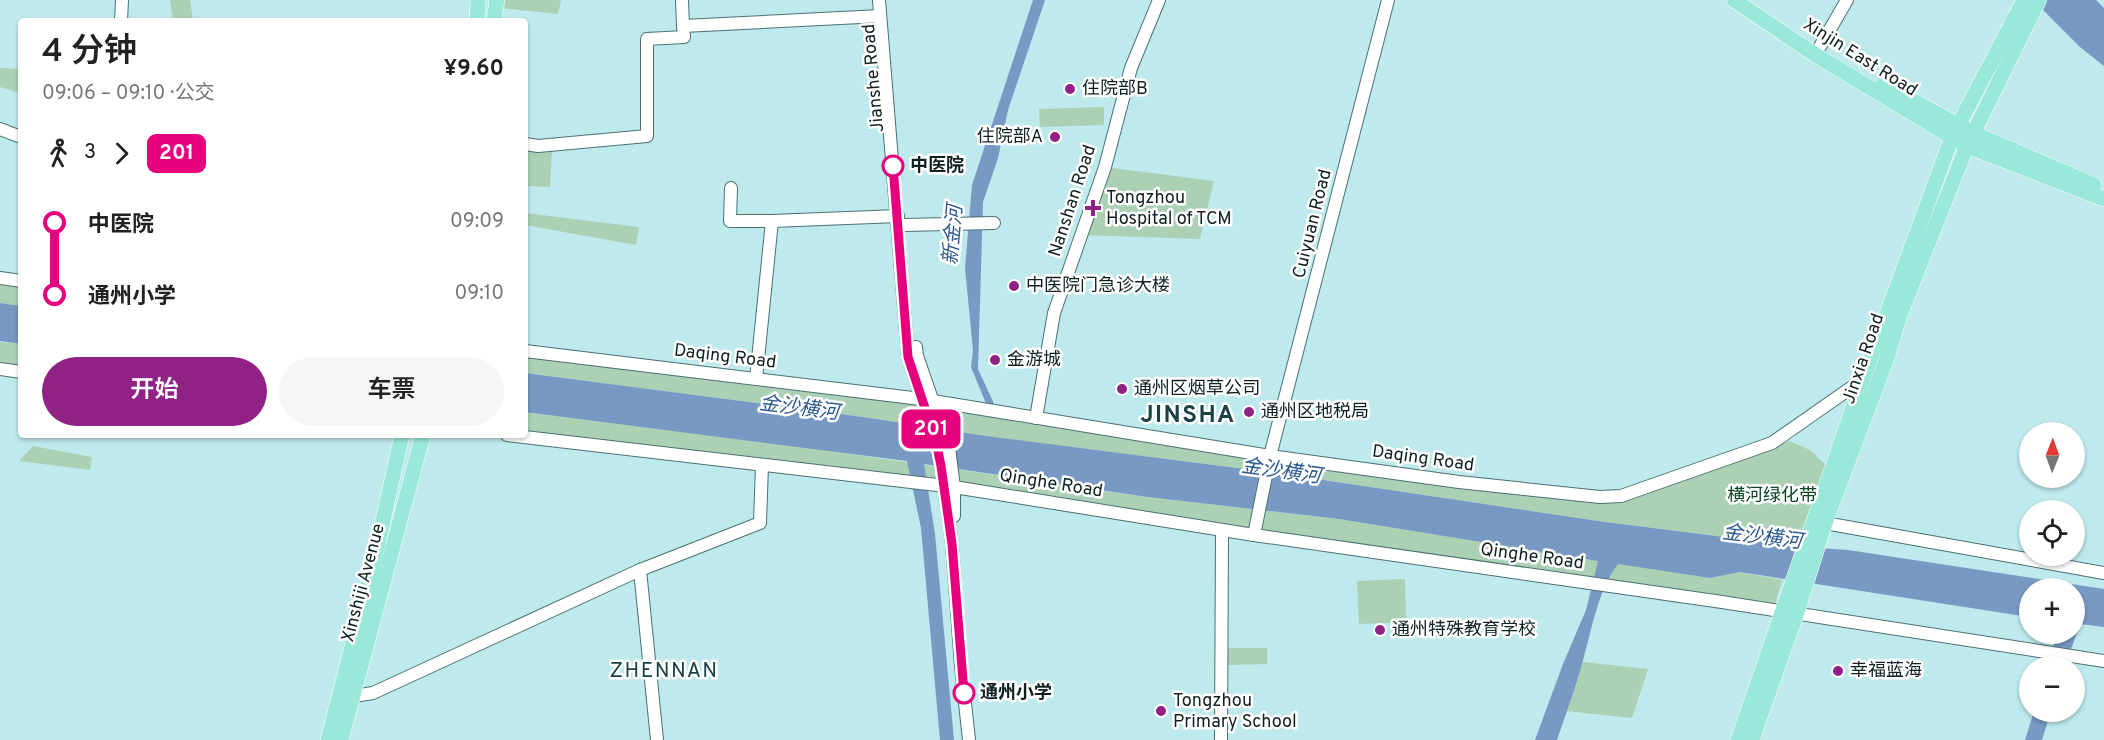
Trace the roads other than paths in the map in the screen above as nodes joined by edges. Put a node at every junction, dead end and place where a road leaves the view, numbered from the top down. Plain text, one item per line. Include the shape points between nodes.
1 (122, 0) edge
2 (478, 0) edge
3 (497, 0) edge
4 (682, 0) edge
5 (879, 0) edge
6 (886, 0) edge
7 (1159, 0) edge
8 (1388, 0) edge
9 (1734, 0) edge
10 (1745, 0) edge
11 (1847, 0) edge
12 (2030, 3) edge
13 (880, 16) junction
14 (121, 18) edge
15 (477, 18) edge
16 (494, 18) edge
17 (683, 26) junction
18 (1818, 50) junction
19 (0, 129) edge
20 (1955, 131) junction
21 (18, 136) edge
22 (1970, 139) junction
23 (528, 144) edge
24 (731, 188) dead end
25 (2104, 190) edge
26 (2104, 199) edge
27 (901, 220) junction
28 (772, 221) junction
29 (990, 223) dead end
30 (0, 278) edge
31 (18, 281) edge
32 (528, 351) edge
33 (0, 369) edge
34 (1883, 370) junction
35 (18, 372) edge
36 (756, 379) junction
37 (1863, 379) junction
38 (926, 400) junction
39 (1036, 418) junction
40 (528, 437) edge
41 (401, 438) edge
42 (422, 438) edge
43 (1270, 456) junction
44 (762, 465) junction
45 (949, 487) junction
46 (1825, 523) junction
47 (1222, 530) junction
48 (1254, 535) junction
49 (1813, 541) junction
50 (640, 570) junction
51 (2104, 573) edge
52 (1790, 614) junction
53 (2104, 661) edge
54 (347, 695) junction
55 (328, 740) edge
56 (342, 740) edge
57 (657, 740) edge
58 (969, 740) edge
59 (1221, 740) edge
60 (1738, 740) edge
61 (1752, 740) edge

1 - 14 street
2 - 15 main road
3 - 16 main road
4 - 17 street
5 - 13 street, Jianshe Road
6 - 27 street, Jianshe Road
7 - 39 street, Nanshan Road via 1131,68 1105,167 1054,313
8 - 43 street, Cuiyuan Road
9 - 20 main road, Xinjin East Road via 1814,54
10 - 18 main road, Xinjin East Road
11 - 18 street
12 - 20 main road, Jinxia Road
12 - 22 main road, Jinxia Road
13 - 17 street
13 - 27 street, Jianshe Road
17 - 23 street via 684,37 647,39 647,136
18 - 20 main road, Xinjin East Road
19 - 21 street
20 - 22 main road, Xinjin East Road
20 - 37 main road, Jinxia Road
22 - 25 main road
22 - 26 main road
22 - 34 main road, Jinxia Road via 1900,315
24 - 28 street via 730,221
27 - 28 street
27 - 29 street
27 - 38 street, Jianshe Road via 908,357
28 - 36 street
30 - 31 street
32 - 36 street, Daqing Road
33 - 35 street
34 - 37 street, Daqing Road
34 - 46 main road, Jinxia Road
36 - 38 street, Daqing Road
37 - 43 street, Daqing Road via 1772,443 1621,496 1459,482
37 - 49 main road, Jinxia Road
38 - 39 street, Daqing Road
38 - 45 street, Jianshe Road
39 - 43 street, Daqing Road
40 - 44 street
41 - 54 main road, Xinshiji Avenue
42 - 54 main road, Xinshiji Avenue
43 - 48 street, Cuiyuan Road
44 - 45 street, Qinghe Road
44 - 50 street via 760,523
45 - 47 street, Qinghe Road
45 - 58 street, Jianshe Road
46 - 49 main road, Jinxia Road
46 - 51 street
47 - 48 street, Qinghe Road
47 - 59 street
48 - 52 street, Qinghe Road
49 - 52 main road, Jinxia Road
50 - 54 street via 373,693
50 - 57 street
52 - 53 street, Qinghe Road
52 - 60 main road, Jinxia Road
52 - 61 main road, Jinxia Road
54 - 55 main road, Xinshiji Avenue
54 - 56 main road, Xinshiji Avenue

